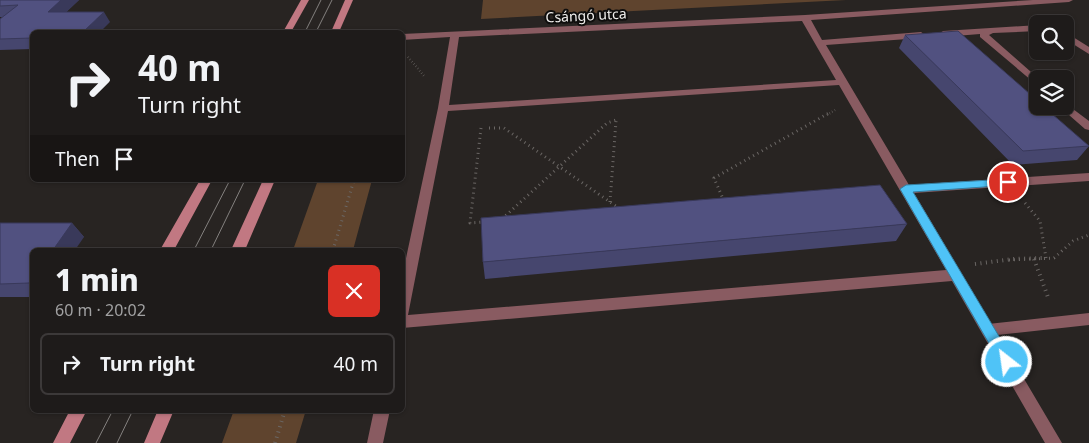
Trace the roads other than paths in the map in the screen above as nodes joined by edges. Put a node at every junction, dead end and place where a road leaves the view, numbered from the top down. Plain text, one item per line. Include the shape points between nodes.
1 (305, 0) edge
2 (349, 0) edge
3 (1069, 0) edge
4 (806, 18) junction
5 (1029, 28) edge
6 (288, 30) edge
7 (335, 30) edge
8 (991, 30) junction
9 (455, 35) junction
10 (405, 37) edge
11 (1074, 41) edge
12 (820, 43) junction
13 (1089, 51) edge
14 (1029, 75) edge
15 (843, 82) junction
16 (443, 108) junction
17 (1074, 114) edge
18 (1089, 127) edge
19 (1089, 177) edge
20 (205, 182) edge
21 (268, 182) edge
22 (906, 189) junction
23 (168, 248) edge
24 (239, 248) edge
25 (953, 270) junction
26 (405, 299) edge
27 (1089, 319) edge
28 (405, 322) edge
29 (988, 330) junction
30 (77, 413) edge
31 (165, 413) edge
32 (381, 413) edge
33 (61, 443) edge
34 (152, 443) edge
35 (376, 443) edge
36 (1054, 443) edge

1 - 6 main road
2 - 7 main road
3 - 4 street, Csángó utca
4 - 9 street, Csángó utca
4 - 12 street
5 - 8 street
8 - 12 street
8 - 14 street via 983,35
9 - 10 street, Csángó utca
9 - 16 street
11 - 13 street
12 - 15 street
15 - 16 street
15 - 22 street
16 - 26 street
17 - 18 street
19 - 22 street
20 - 23 main road
21 - 24 main road
22 - 25 street
25 - 28 street
25 - 29 street
27 - 29 street
29 - 36 street
30 - 33 main road
31 - 34 main road
32 - 35 street

